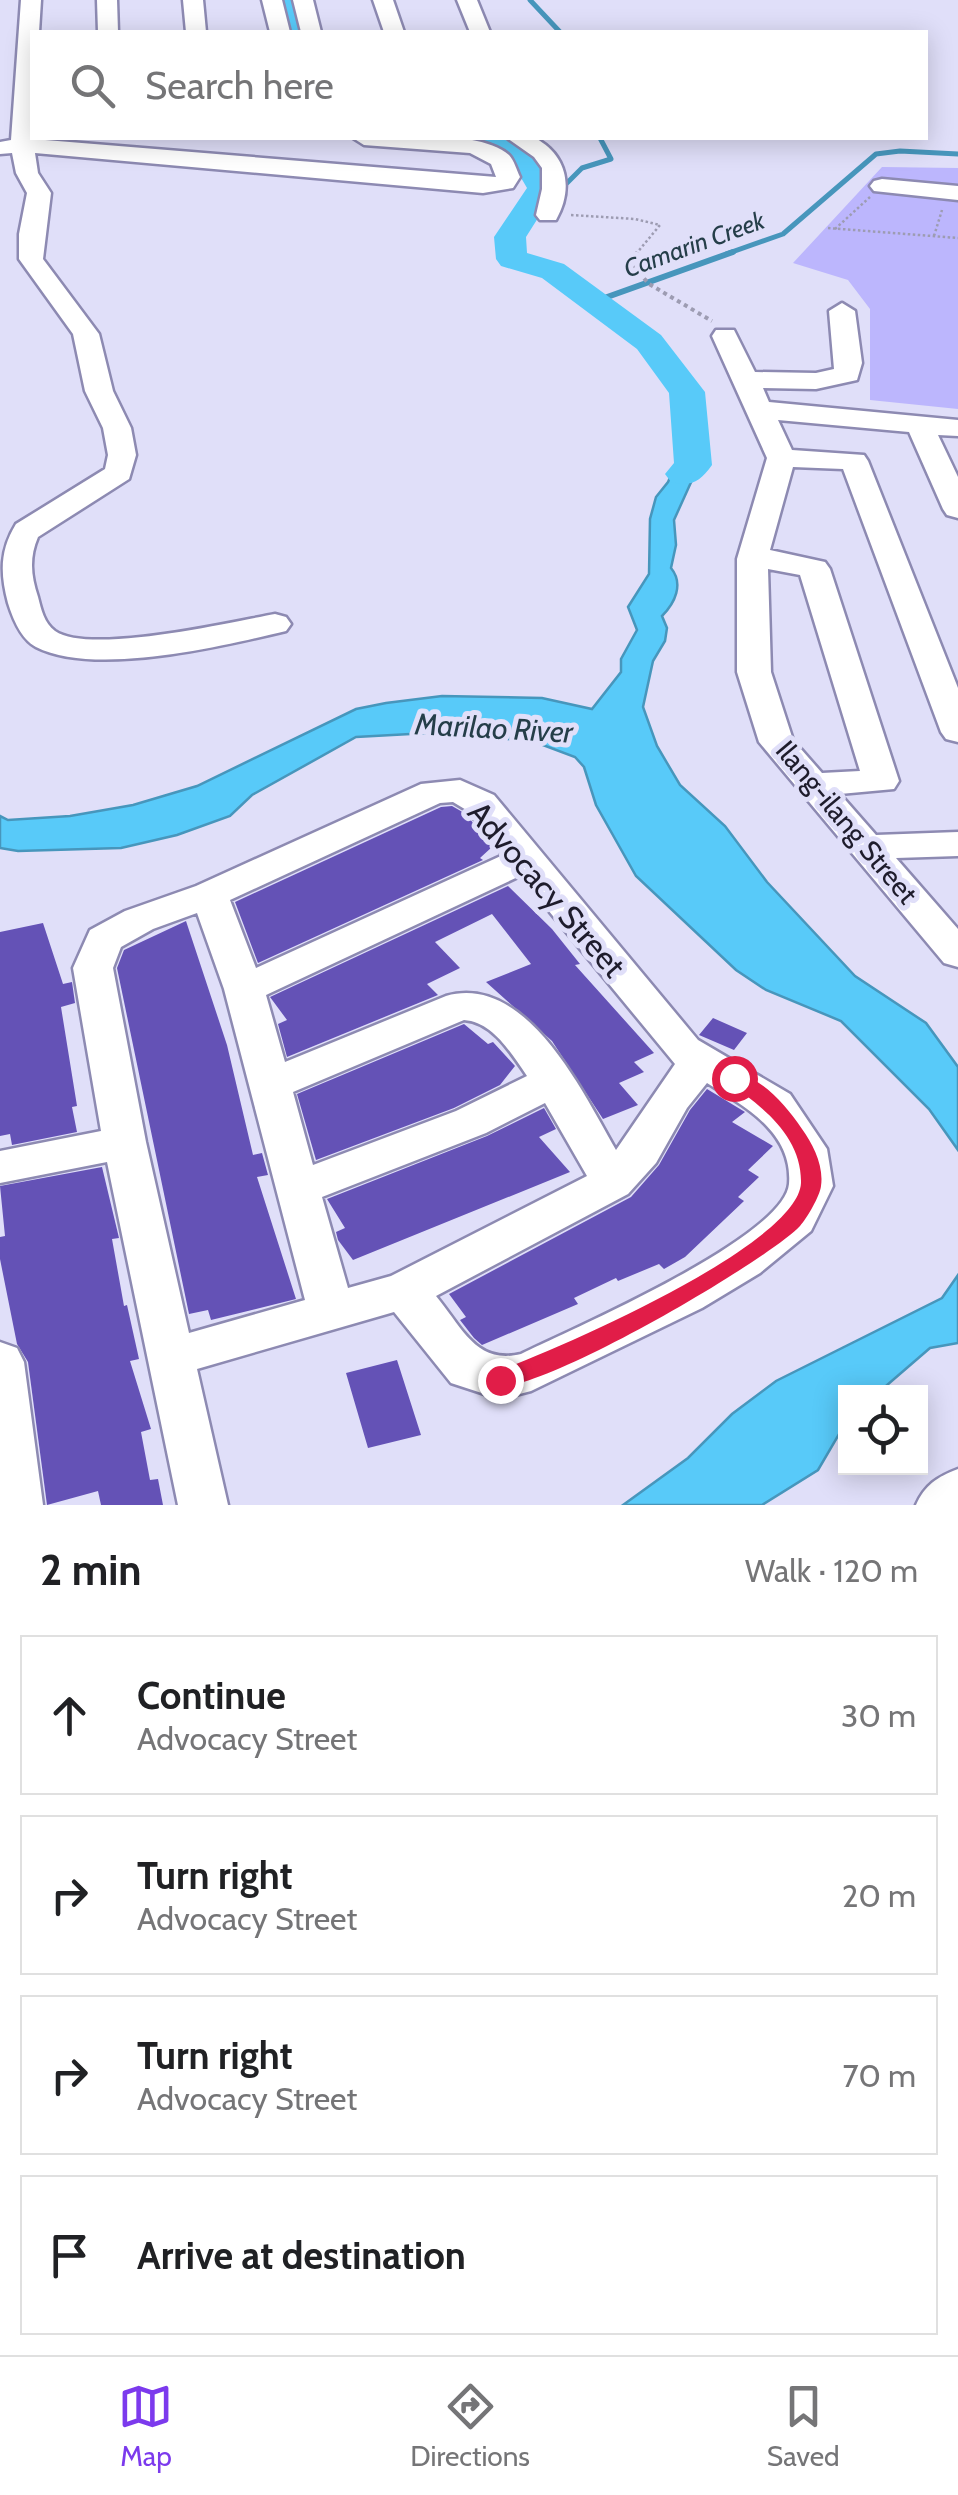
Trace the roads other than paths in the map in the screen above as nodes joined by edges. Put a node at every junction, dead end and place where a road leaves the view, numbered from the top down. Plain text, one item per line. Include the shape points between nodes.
1 (31, 0) edge
2 (107, 0) edge
3 (193, 0) edge
4 (272, 0) edge
5 (303, 0) edge
6 (383, 0) edge
7 (467, 0) edge
8 (31, 30) edge
9 (108, 30) edge
10 (196, 30) edge
11 (280, 30) edge
12 (310, 30) edge
13 (393, 30) edge
14 (479, 30) edge
15 (30, 71) edge
16 (29, 110) edge
17 (0, 112) edge
18 (389, 140) edge
19 (523, 140) edge
20 (11, 147) edge
21 (882, 186) dead end
22 (953, 192) edge
23 (548, 215) road end
24 (842, 311) dead end
25 (724, 336) road end
26 (747, 380) junction
27 (760, 410) junction
28 (918, 423) junction
29 (958, 428) edge
30 (781, 458) junction
31 (958, 509) edge
32 (752, 559) junction
33 (275, 624) dead end
34 (958, 732) edge
35 (810, 786) junction
36 (958, 844) edge
37 (866, 847) junction
38 (525, 859) junction
39 (209, 895) junction
40 (941, 914) edge
41 (958, 954) edge
42 (244, 989) junction
43 (700, 1063) junction
44 (551, 1082) junction
45 (268, 1086) junction
46 (124, 1142) junction
47 (0, 1166) edge
48 (612, 1182) junction
49 (300, 1188) junction
50 (404, 1291) junction
51 (332, 1314) junction
52 (171, 1357) junction
53 (0, 1362) edge
54 (958, 1492) edge
55 (18, 1505) edge
56 (203, 1505) edge
57 (940, 1505) edge

1 - 8 street
2 - 9 street
3 - 10 street
4 - 11 street
5 - 12 street
6 - 13 street
7 - 14 street
15 - 16 street
16 - 17 street
16 - 20 street
18 - 20 street via 476,147 502,160 508,177 482,186 284,158
19 - 23 street via 556,168
20 - 33 street via 39,193 31,258 86,334 122,455 119,472 18,542 18,587 32,628 50,643 78,649
21 - 22 street
24 - 26 street via 847,374 816,381
25 - 26 street
26 - 27 street
27 - 28 street
27 - 30 street
28 - 29 street
28 - 31 street
30 - 32 street, Ilang-ilang Street
30 - 34 street via 854,461
32 - 35 street, Ilang-ilang Street via 754,672 776,742
32 - 35 street via 814,569 881,781
35 - 37 street, Ilang-ilang Street
36 - 37 street
37 - 40 street, Ilang-ilang Street
38 - 39 street, Advocacy Street via 481,803 460,791 434,792
38 - 42 street
38 - 43 street, Advocacy Street
39 - 42 street
39 - 46 street, Advocacy Street via 104,939 92,968
40 - 41 street, Ilang-ilang Street
42 - 45 street
43 - 48 street via 671,1098 642,1152
43 - 50 street, Advocacy Street via 775,1105 805,1149 811,1186 795,1219 744,1260 669,1304 500,1380 468,1370
44 - 45 street via 502,1017 460,1006
44 - 48 street
44 - 49 street via 454,1129
45 - 49 street
46 - 47 street
46 - 52 street, Advocacy Street
48 - 50 street
49 - 51 street
50 - 51 street
51 - 52 street
52 - 56 street, Advocacy Street
53 - 55 street
54 - 57 street

